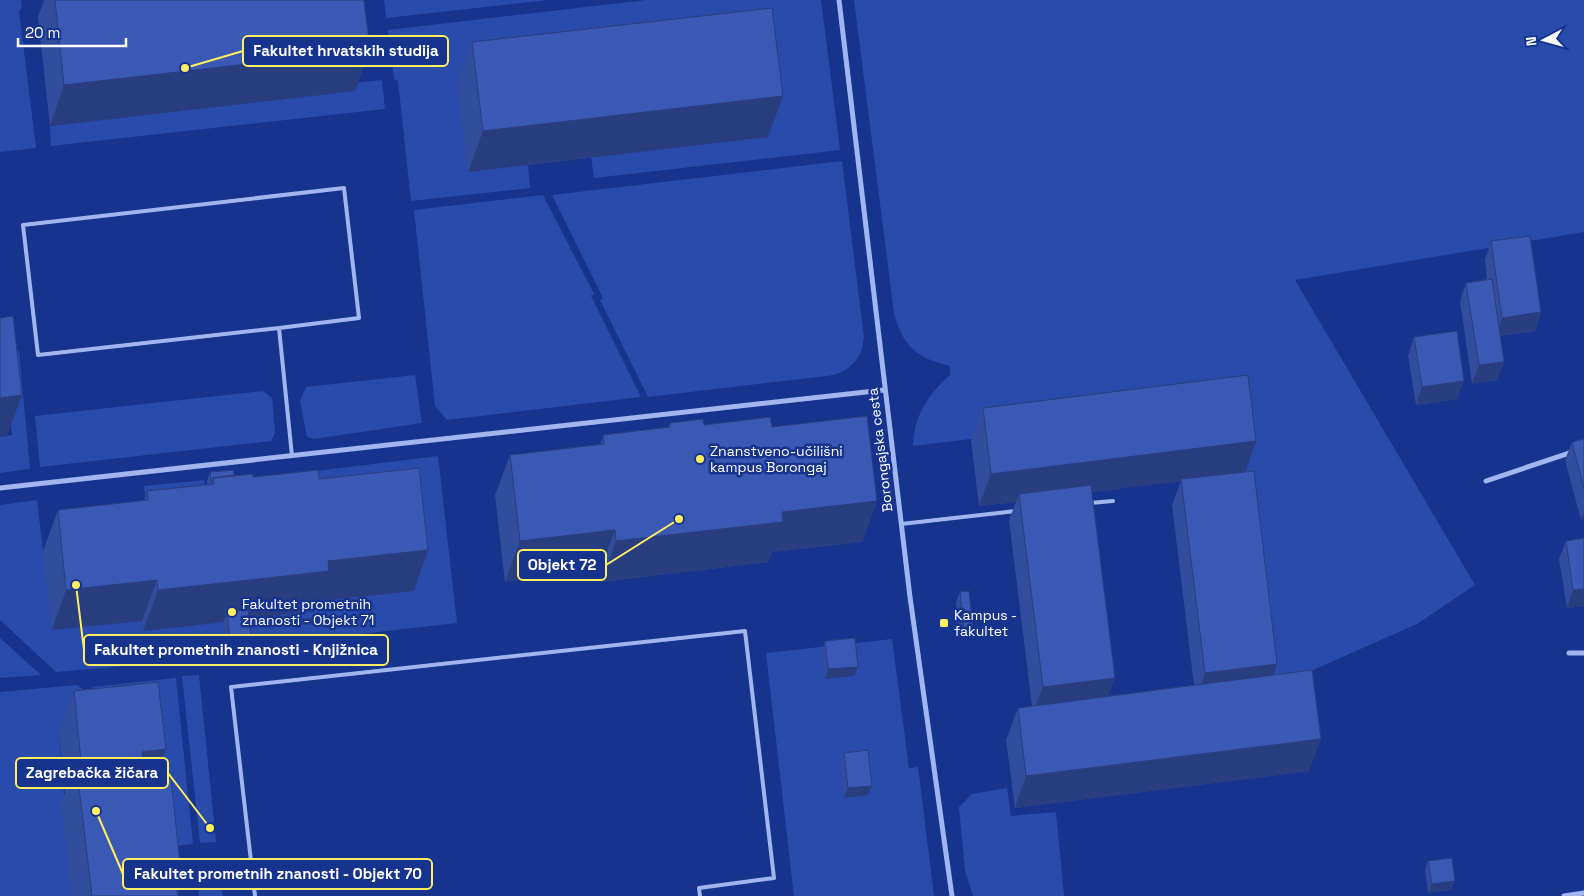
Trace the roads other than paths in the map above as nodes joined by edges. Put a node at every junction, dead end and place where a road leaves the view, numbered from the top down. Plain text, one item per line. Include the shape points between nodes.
1 (839, 0) edge
2 (279, 328) junction
3 (884, 390) junction
4 (1584, 448) edge
5 (292, 456) junction
6 (1486, 481) dead end
7 (0, 488) edge
8 (1113, 501) dead end
9 (1083, 504) edge
10 (1024, 510) edge
11 (901, 524) junction
12 (1569, 653) dead end
13 (1584, 654) edge
14 (1584, 893) edge
15 (254, 896) edge
16 (700, 896) edge
17 (952, 896) edge
18 (1564, 896) edge

1 - 3 street, Borongajska cesta
2 - 2 lane via 359,318 344,188 23,225 38,356
2 - 5 lane
3 - 5 street
3 - 11 street, Borongajska cesta
4 - 6 street
5 - 7 street
8 - 9 lane
10 - 11 lane
11 - 17 street, Borongajska cesta
12 - 13 street
14 - 18 street
15 - 16 lane via 231,687 745,630 774,878 699,888

